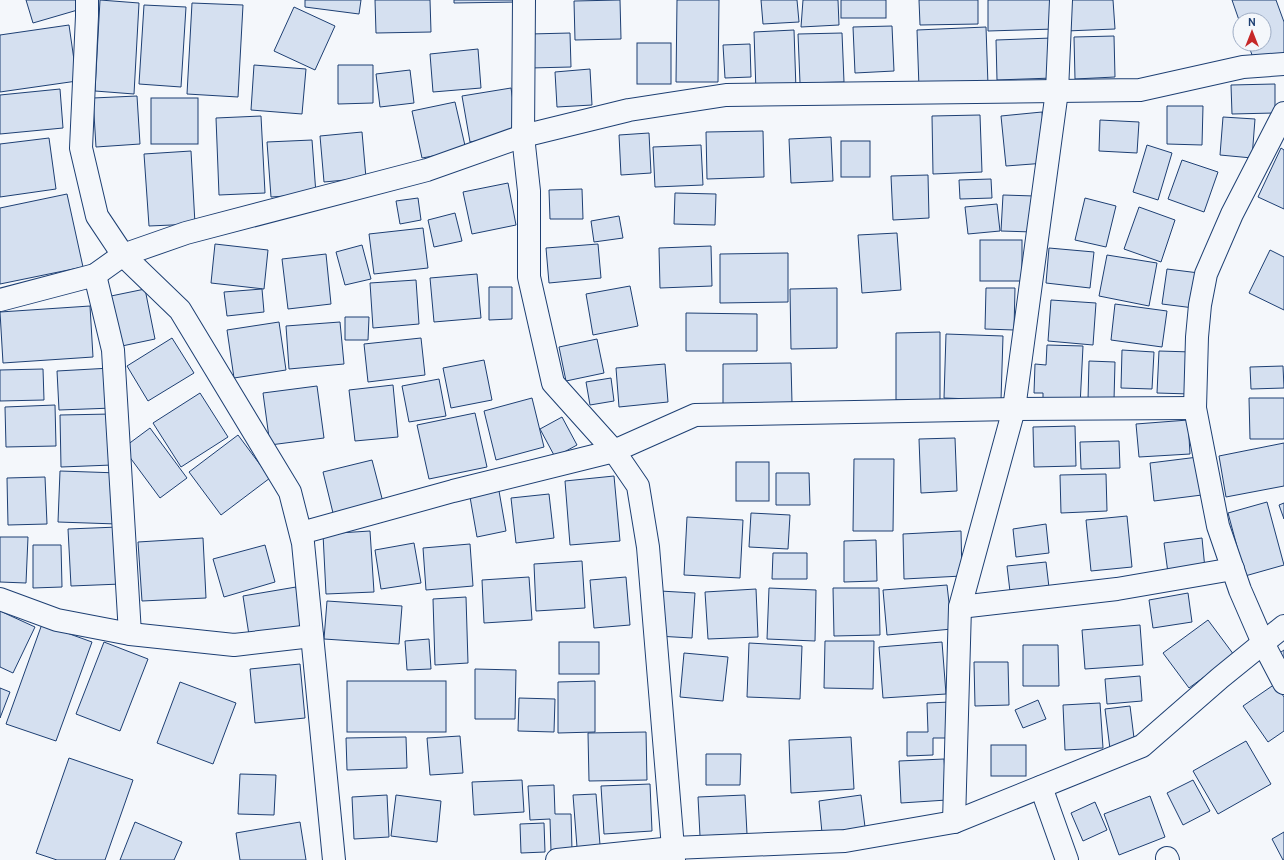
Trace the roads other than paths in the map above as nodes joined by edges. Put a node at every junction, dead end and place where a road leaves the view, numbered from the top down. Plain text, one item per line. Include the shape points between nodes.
1 (87, 0) edge
2 (524, 0) edge
3 (1061, 0) edge
4 (1284, 64) edge
5 (1057, 91) junction
6 (1284, 113) edge
7 (523, 136) junction
8 (123, 256) junction
9 (95, 275) junction
10 (0, 300) edge
11 (1195, 408) junction
12 (1014, 409) junction
13 (614, 451) junction
14 (301, 533) junction
15 (1233, 569) junction
16 (0, 599) edge
17 (960, 608) junction
18 (1284, 626) edge
19 (130, 634) junction
20 (312, 636) junction
21 (1263, 643) junction
22 (1284, 683) edge
23 (1041, 787) junction
24 (954, 822) junction
25 (673, 854) edge
26 (334, 860) edge
27 (558, 860) edge
28 (1067, 860) edge

1 - 8 street via 81,148 97,216
2 - 7 street
3 - 5 street
4 - 5 street via 1243,67 1140,90
5 - 7 street via 726,95 629,110
5 - 12 street
6 - 11 street via 1232,214 1206,274 1196,337
7 - 8 street via 427,170 186,233
7 - 13 street via 529,191 529,277 553,383
8 - 9 street
8 - 14 street via 180,310 290,492
9 - 10 street
9 - 19 street via 114,350
11 - 12 street
11 - 15 street via 1218,526
12 - 13 street via 695,415
12 - 17 street
13 - 14 street via 453,491
13 - 25 street via 638,486 646,540
14 - 20 street
15 - 17 street via 1117,589
15 - 21 street
16 - 19 street via 57,620
17 - 24 street
18 - 21 street
19 - 20 street via 234,645
20 - 26 street
21 - 22 street
21 - 23 street via 1142,746
23 - 24 street
23 - 28 street
24 - 25 street via 845,841
25 - 27 street

